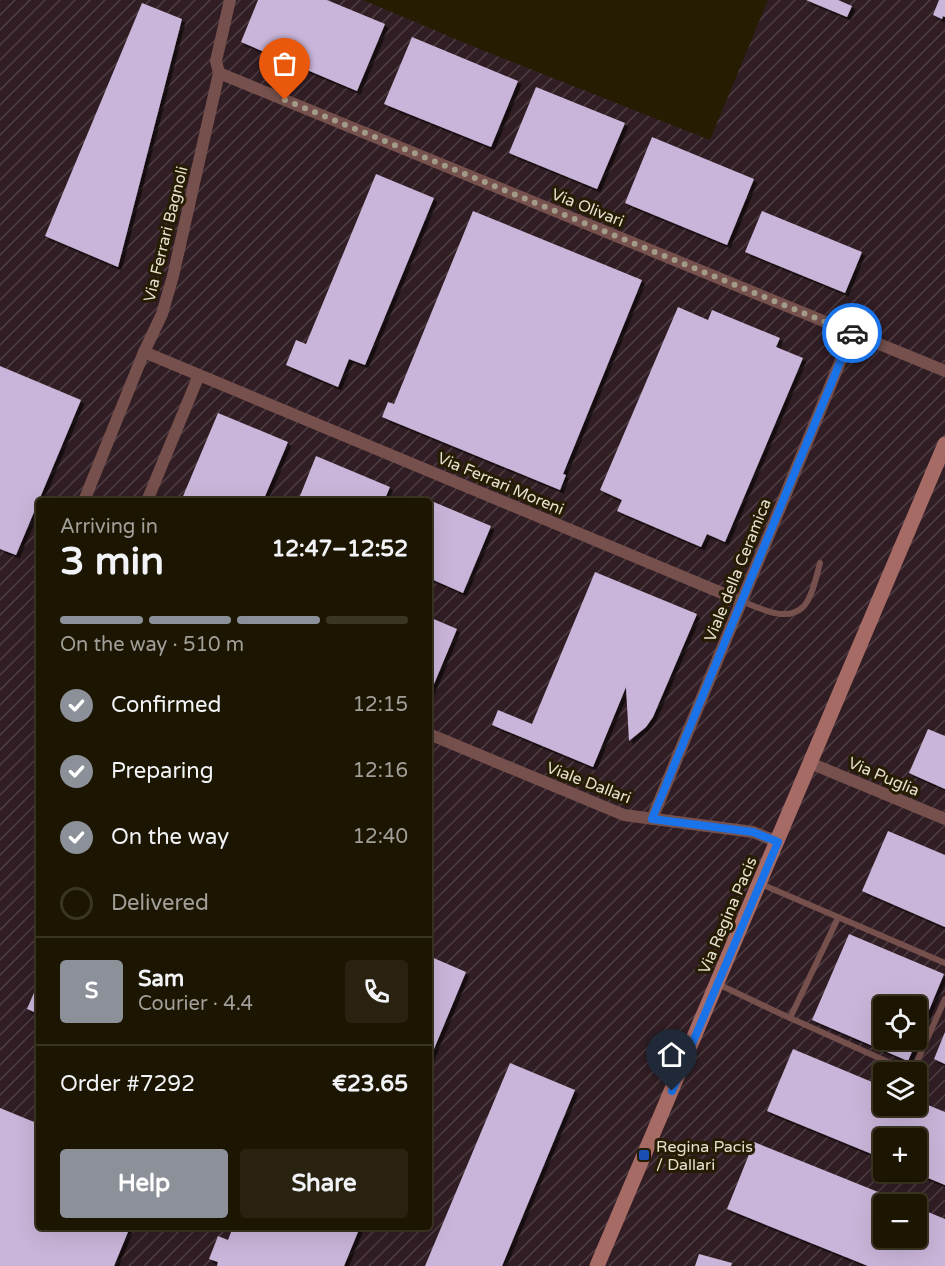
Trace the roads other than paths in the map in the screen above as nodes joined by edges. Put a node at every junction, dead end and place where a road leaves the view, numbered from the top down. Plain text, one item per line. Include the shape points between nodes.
1 (230, 0) edge
2 (219, 73) junction
3 (852, 333) junction
4 (144, 352) junction
5 (945, 371) edge
6 (200, 375) junction
7 (945, 444) edge
8 (85, 498) edge
9 (148, 498) edge
10 (820, 563) dead end
11 (741, 601) junction
12 (432, 735) edge
13 (810, 763) junction
14 (652, 819) junction
15 (945, 819) edge
16 (778, 842) junction
17 (760, 884) junction
18 (838, 918) junction
19 (945, 963) edge
20 (717, 984) junction
21 (945, 999) edge
22 (790, 1018) junction
23 (597, 1266) edge

1 - 2 street, Via Ferrari Bagnoli via 216,61
2 - 3 street, Via Olivari
2 - 4 street, Via Ferrari Bagnoli via 173,276 162,314
3 - 5 street, Via Olivari
3 - 11 street, Viale della Ceramica
4 - 6 street, Via Ferrari Moreni
4 - 8 street, Via Ferrari Bagnoli
6 - 9 street
6 - 11 street, Via Ferrari Moreni
7 - 13 street, Via Regina Pacis
10 - 11 lane, Via Ferrari Moreni via 807,601 794,612 782,615
11 - 14 street, Viale della Ceramica
12 - 14 street, Viale Dallari via 624,815
13 - 15 street, Via Puglia
13 - 16 street, Via Regina Pacis
14 - 16 street, Viale Dallari via 753,832
16 - 17 street, Via Regina Pacis
17 - 18 lane
17 - 20 street, Via Regina Pacis
18 - 19 lane
18 - 22 lane
20 - 22 lane
20 - 23 street, Via Regina Pacis
21 - 22 lane via 915,1066 906,1070

